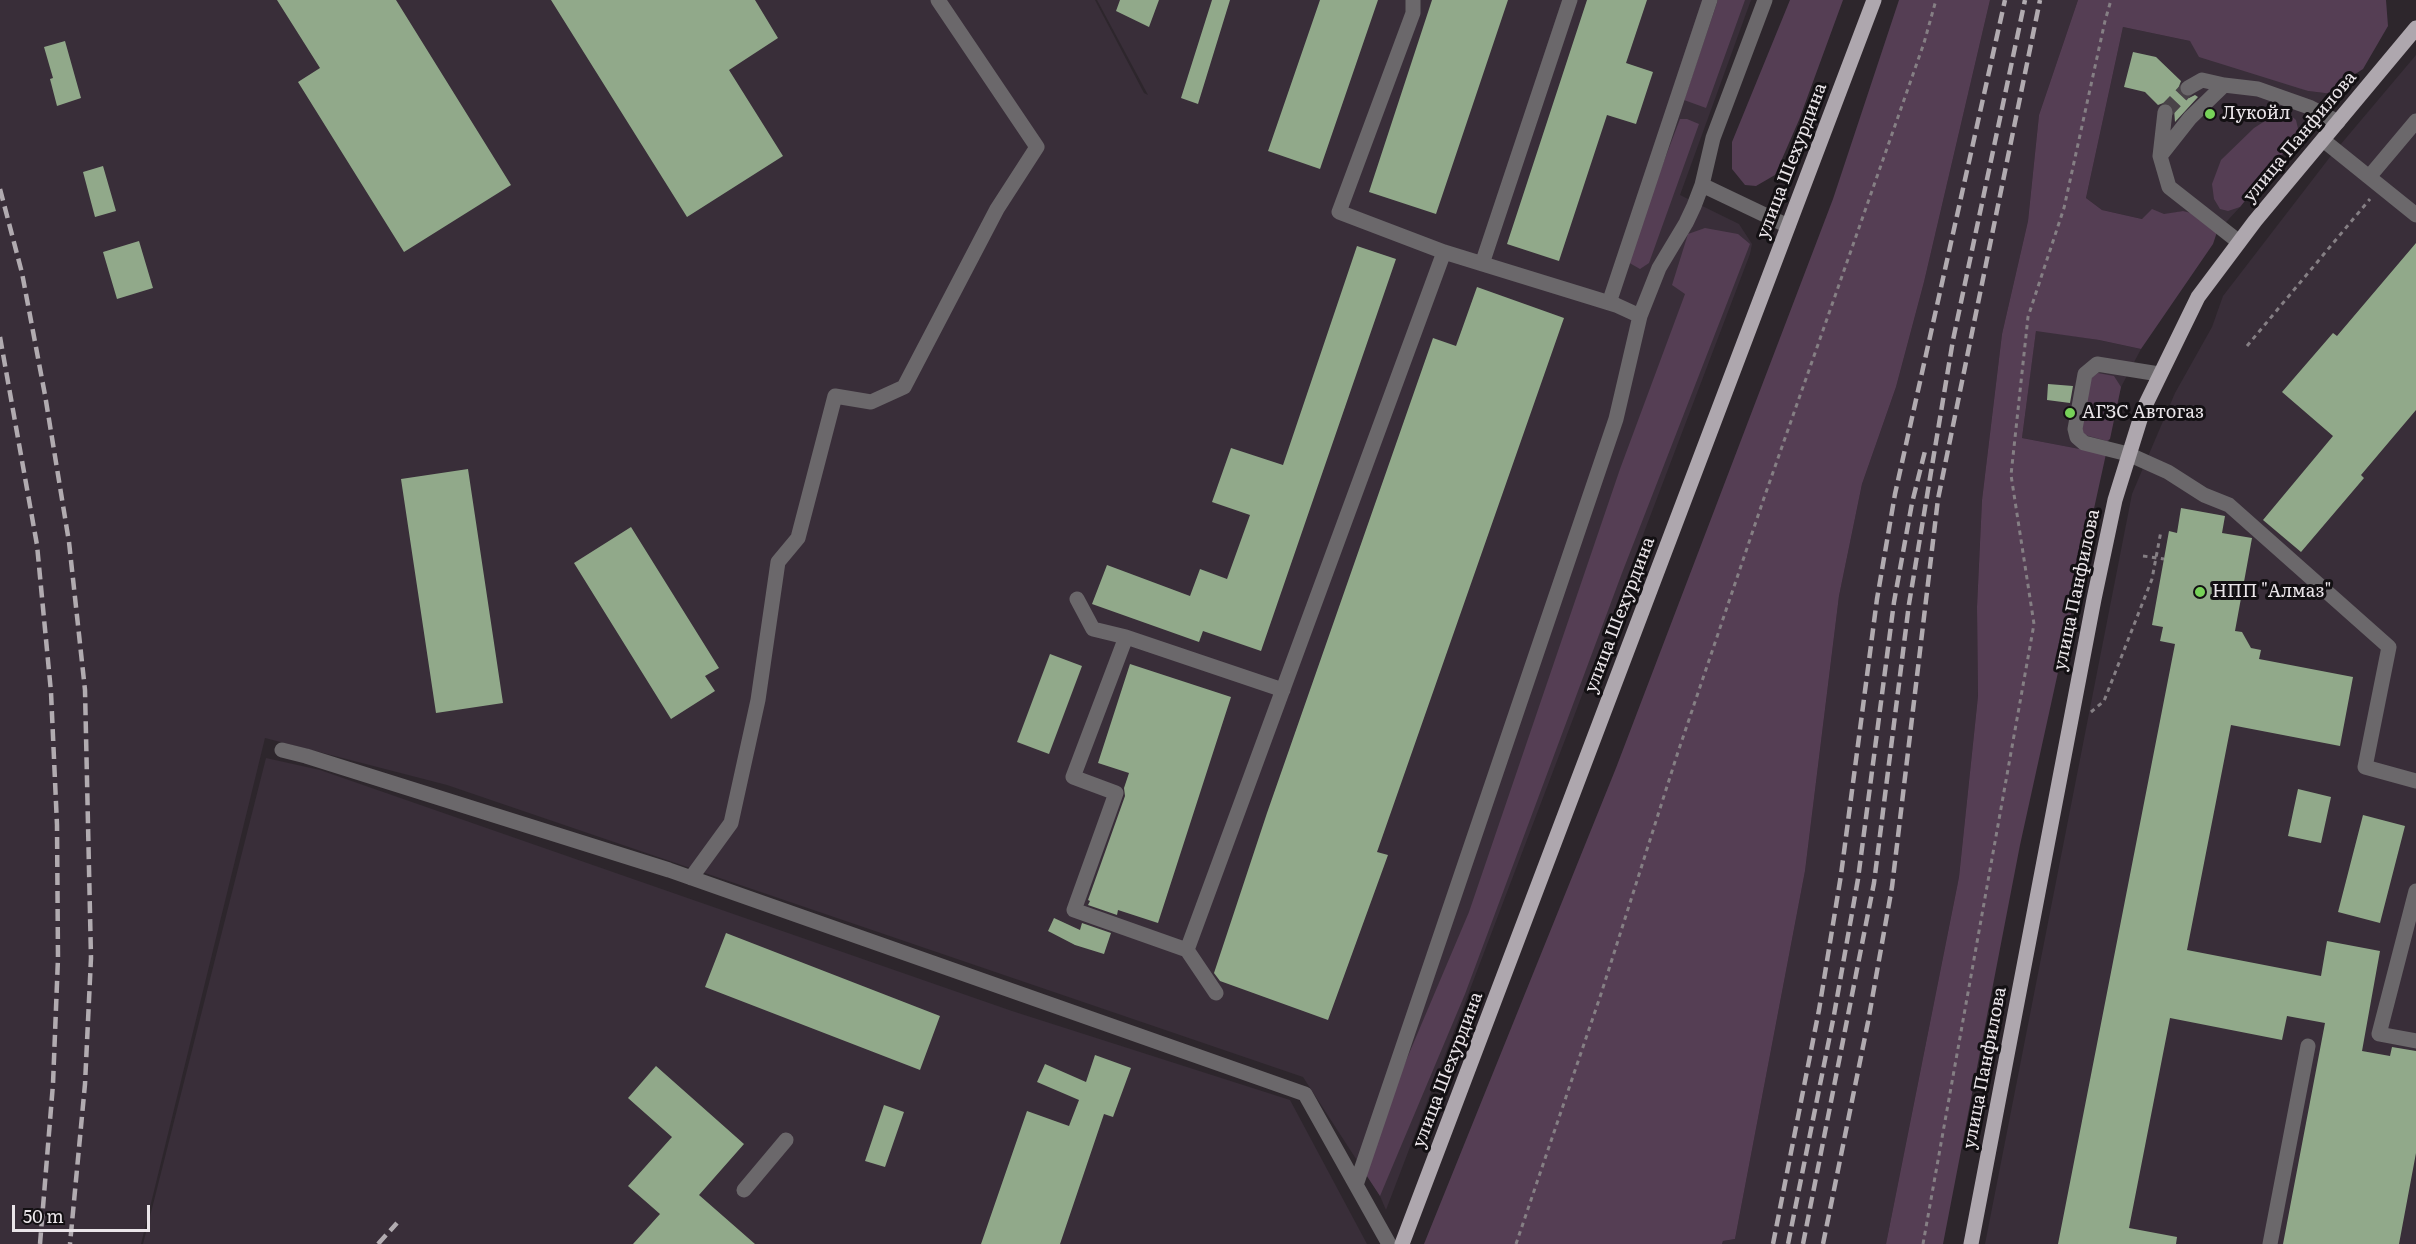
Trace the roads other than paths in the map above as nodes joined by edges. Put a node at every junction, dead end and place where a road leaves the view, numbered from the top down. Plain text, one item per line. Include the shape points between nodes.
1 (938, 0) edge
2 (1413, 0) edge
3 (1570, 0) edge
4 (1710, 0) edge
5 (1765, 0) edge
6 (1874, 0) edge
7 (2416, 28) edge
8 (2224, 84) junction
9 (2188, 88) tunnel mouth
10 (2164, 112) tunnel mouth
11 (2416, 121) edge
12 (2338, 122) junction
13 (2323, 140) junction
14 (2160, 156) junction
15 (2375, 182) junction
16 (1702, 185) junction
17 (2416, 215) edge
18 (1788, 226) junction
19 (2239, 242) junction
20 (1444, 252) junction
21 (1482, 264) junction
22 (1609, 303) junction
23 (1640, 316) junction
24 (2159, 374) junction
25 (2128, 454) junction
26 (1077, 599) dead end
27 (1125, 637) junction
28 (1283, 690) junction
29 (282, 750) dead end
30 (2416, 780) edge
31 (691, 878) junction
32 (2416, 891) edge
33 (1187, 950) junction
34 (1216, 993) dead end
35 (2416, 1041) edge
36 (2308, 1046) dead end
37 (786, 1140) dead end
38 (1356, 1185) junction
39 (744, 1190) dead end
40 (1389, 1244) edge
41 (1402, 1244) edge
42 (1971, 1244) edge
43 (2270, 1244) edge

1 - 31 street via 1037,147 997,209 904,387 871,402 835,396 798,538 778,562 758,700 731,823
2 - 20 street via 1413,13 1339,212
3 - 21 street
4 - 22 street
5 - 16 street via 1713,138
6 - 18 main road, улица Шехурдина
7 - 12 main road, улица Панфилова
8 - 9 street via 2202,80
8 - 12 street via 2258,89 2309,106
8 - 14 street
10 - 14 street
11 - 15 street
12 - 13 main road, улица Панфилова
13 - 15 street
13 - 19 main road, улица Панфилова
14 - 19 street via 2169,187
15 - 17 street
16 - 18 street
16 - 23 street via 1686,223 1659,268
18 - 41 main road, улица Шехурдина
19 - 24 main road, улица Панфилова via 2198,297
20 - 21 street
20 - 28 street
21 - 22 street
22 - 23 street
23 - 38 street via 1616,419
24 - 25 main road, улица Панфилова
24 - 25 street via 2097,364 2085,374 2077,437 2084,444
25 - 30 street via 2229,505 2390,647 2366,767
25 - 42 main road, улица Панфилова via 2094,599
26 - 27 street via 1094,629
27 - 28 street
27 - 33 street via 1073,777 1116,793 1074,910
28 - 33 street
29 - 31 street
31 - 38 street via 1305,1094
32 - 35 street via 2379,1034
33 - 34 street
36 - 43 street
37 - 39 street
38 - 40 street

